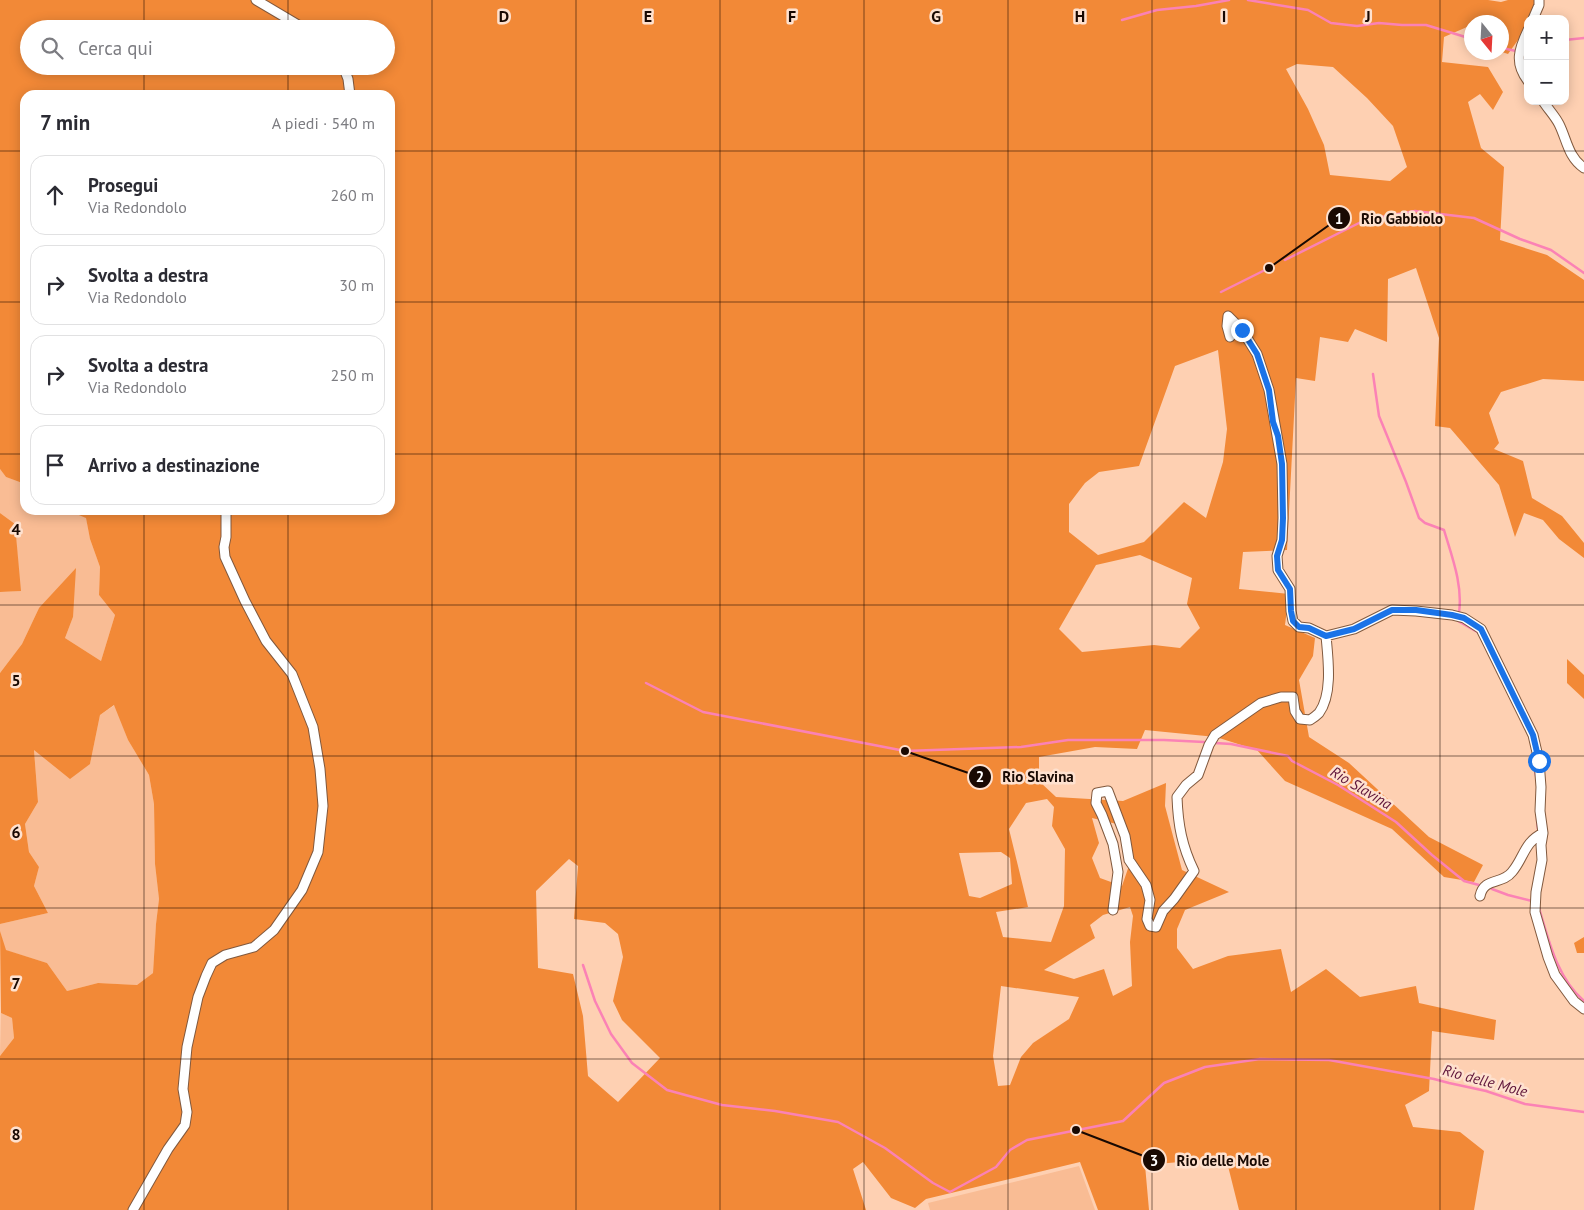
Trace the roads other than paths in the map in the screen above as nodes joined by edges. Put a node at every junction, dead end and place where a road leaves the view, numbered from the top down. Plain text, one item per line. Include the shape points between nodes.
1 (256, 0) edge
2 (1539, 0) edge
3 (1535, 15) edge
4 (290, 20) edge
5 (1524, 39) edge
6 (347, 75) edge
7 (1524, 76) edge
8 (349, 90) edge
9 (1546, 105) edge
10 (1584, 168) edge
11 (1230, 337) dead end
12 (226, 515) edge
13 (1326, 636) junction
14 (1543, 833) junction
15 (1480, 896) dead end
16 (1113, 910) dead end
17 (1584, 1010) edge
18 (133, 1210) edge

1 - 4 street
2 - 3 street
5 - 7 street via 1519,62
6 - 8 street
9 - 10 street via 1559,123 1567,147
11 - 13 street via 1228,316 1242,330 1257,354 1269,390 1282,464 1283,518 1278,570 1290,589 1293,621 1299,627
12 - 18 street via 225,557 266,641 292,674 312,727 323,806 318,852 302,890 274,930 254,946 225,955 212,963 198,997 187,1047 183,1089 187,1112 185,1125
13 - 14 street via 1354,629 1392,610 1452,615 1464,618 1481,629 1533,735 1539,761
13 - 16 street via 1328,690 1319,713 1310,720 1300,719 1293,697 1261,703 1215,735 1198,775 1177,796 1180,834 1194,871 1163,911 1156,927 1150,926 1147,918 1150,900 1146,885 1129,860 1125,836 1108,791 1097,793 1096,803 1113,844 1118,872
14 - 15 street via 1530,841 1512,873 1485,885
14 - 17 street via 1535,912 1548,957 1561,984

